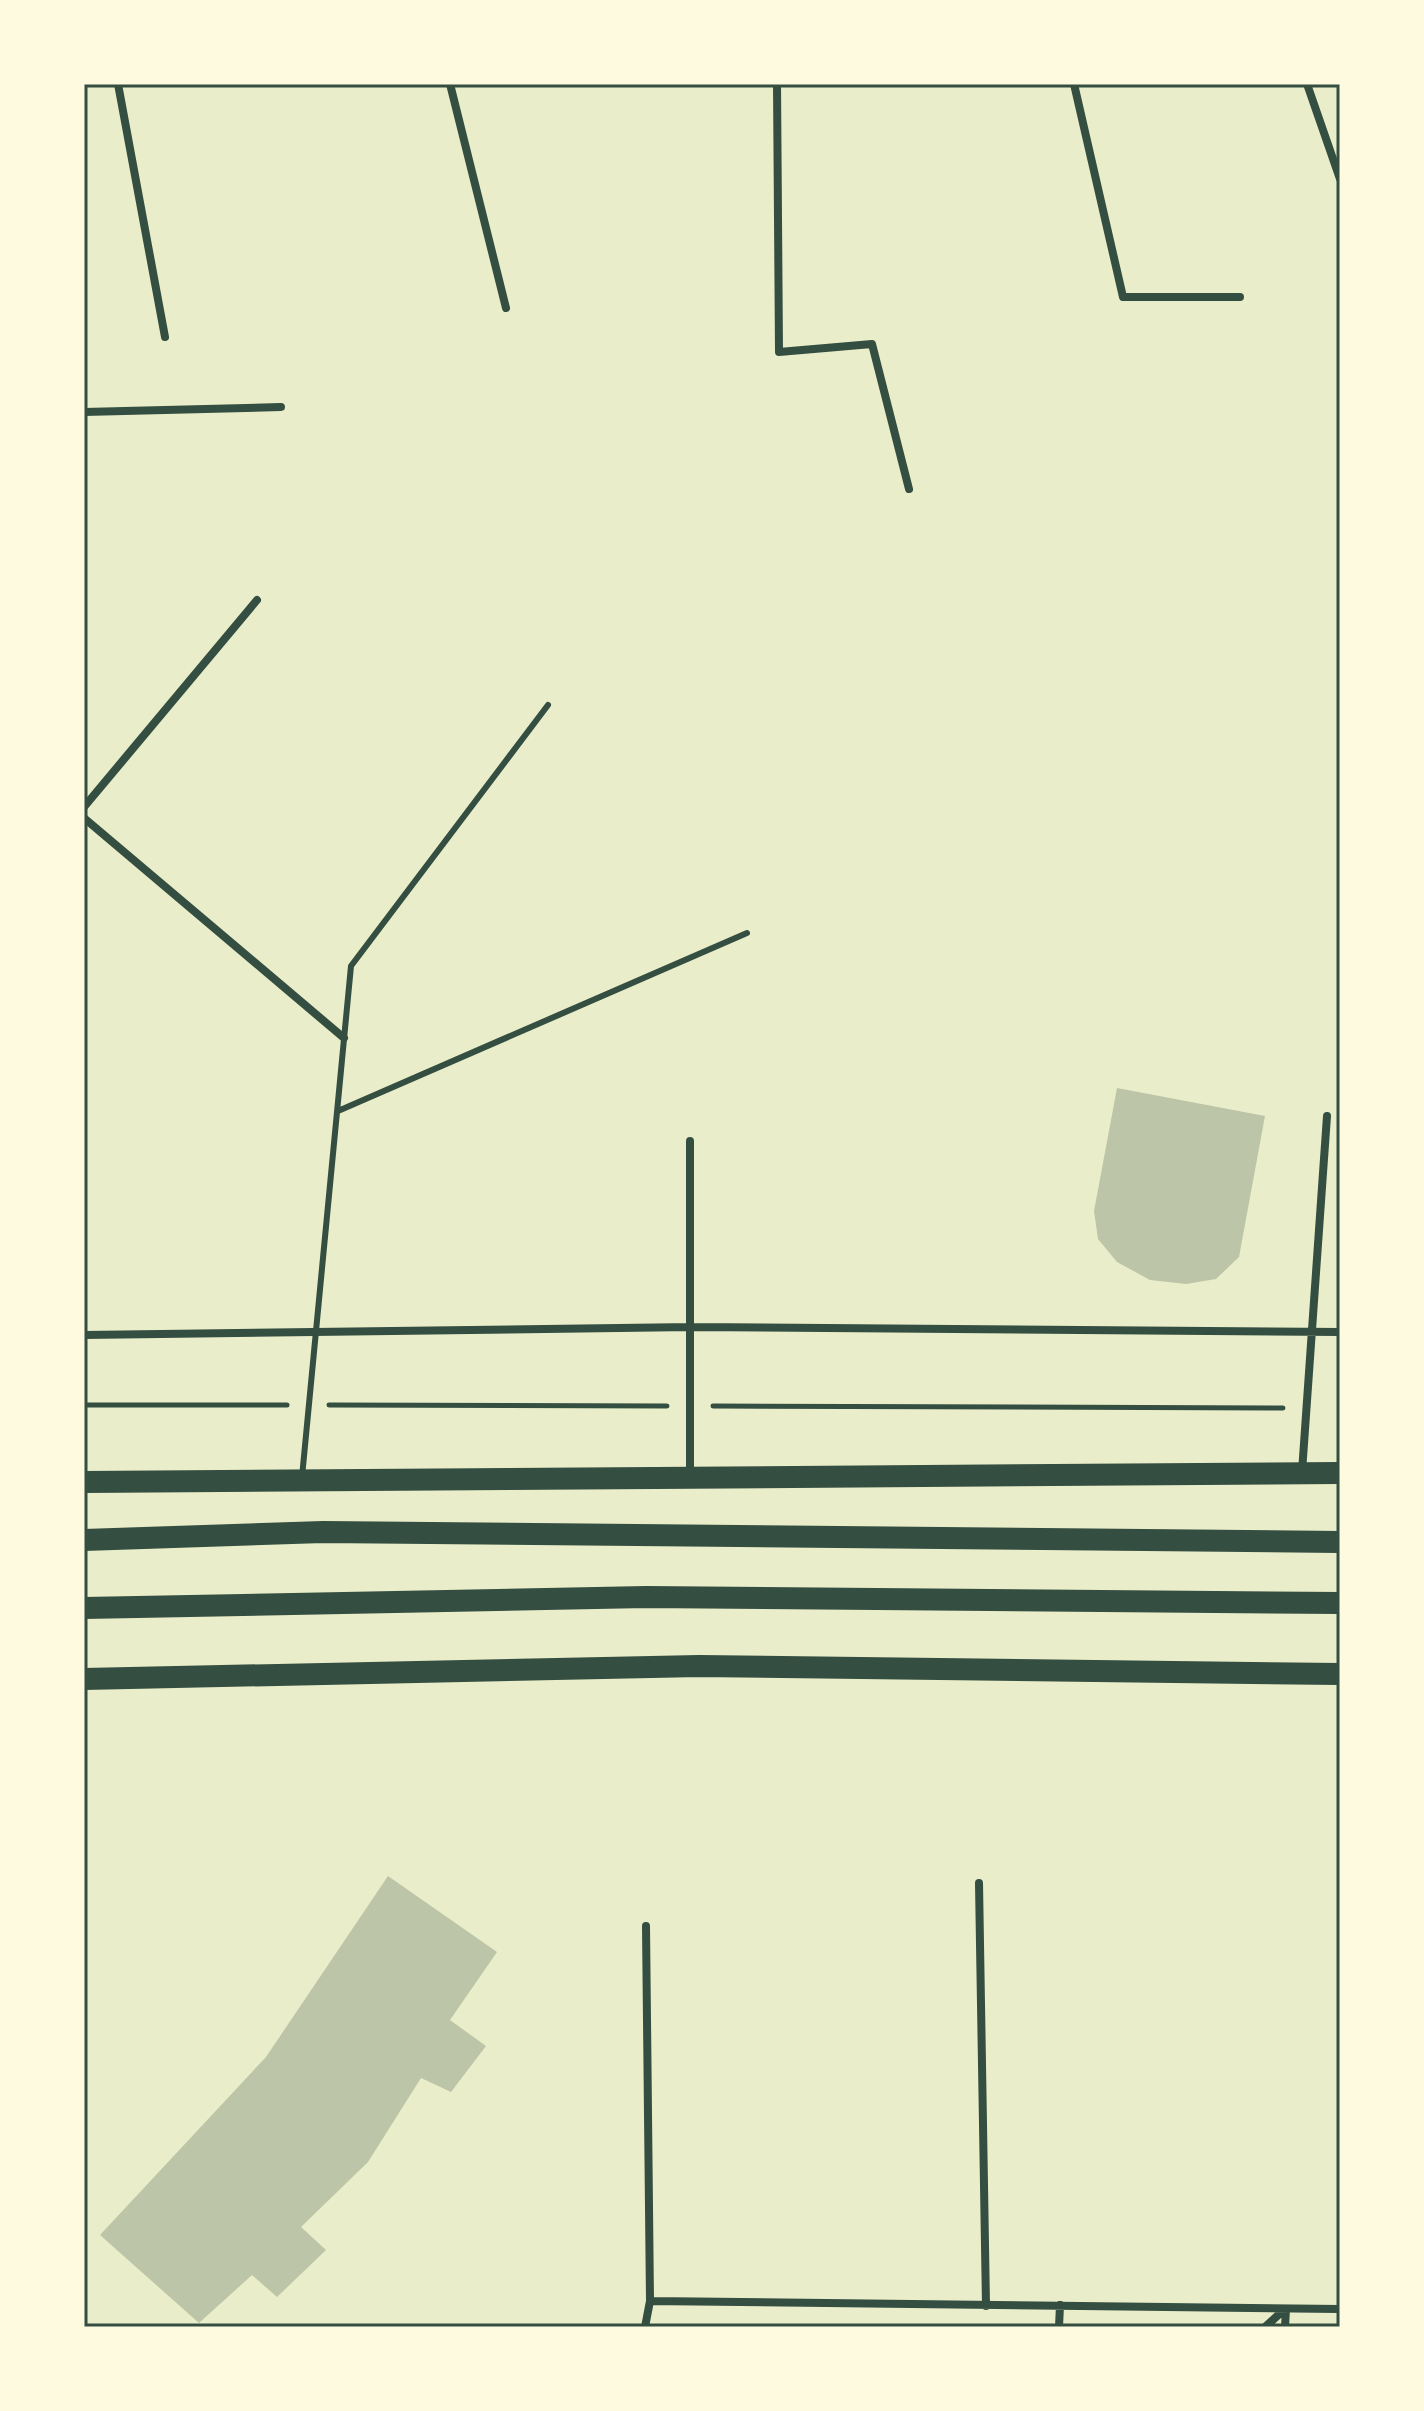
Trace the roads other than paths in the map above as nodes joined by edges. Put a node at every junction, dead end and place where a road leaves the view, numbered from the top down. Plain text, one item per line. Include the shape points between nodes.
1 (118, 84) edge
2 (450, 84) edge
3 (777, 84) edge
4 (1074, 84) edge
5 (1307, 84) edge
6 (1340, 179) edge
7 (1240, 297) dead end
8 (506, 308) dead end
9 (165, 337) dead end
10 (281, 407) dead end
11 (84, 412) edge
12 (909, 489) dead end
13 (257, 600) dead end
14 (548, 705) dead end
15 (84, 807) edge
16 (84, 818) edge
17 (747, 933) dead end
18 (344, 1038) junction
19 (338, 1111) junction
20 (1327, 1116) dead end
21 (690, 1141) dead end
22 (692, 1327) junction
23 (1312, 1332) junction
24 (1340, 1332) edge
25 (317, 1334) junction
26 (84, 1335) edge
27 (1302, 1473) junction
28 (1340, 1473) edge
29 (690, 1478) junction
30 (84, 1482) edge
31 (302, 1482) junction
32 (84, 1540) edge
33 (1340, 1542) edge
34 (1340, 1603) edge
35 (84, 1608) edge
36 (1340, 1674) edge
37 (84, 1679) edge
38 (979, 1883) dead end
39 (646, 1926) dead end
40 (650, 2301) junction
41 (1060, 2305) junction
42 (986, 2306) junction
43 (1286, 2309) junction
44 (1340, 2309) edge
45 (645, 2327) edge
46 (1059, 2327) edge
47 (1265, 2327) edge
48 (1285, 2327) edge

1 - 9 street
2 - 8 street
3 - 12 street via 779,352 872,344
4 - 7 street via 1123,297
5 - 6 street
10 - 11 street
13 - 15 street
14 - 18 lane via 351,966
16 - 18 street
17 - 19 lane
18 - 19 lane
19 - 25 lane
20 - 23 street
21 - 22 street
22 - 23 street
22 - 25 street
22 - 29 street
23 - 24 street
23 - 27 street
25 - 26 street
25 - 31 lane
27 - 28 highway
27 - 29 highway
29 - 31 highway
30 - 31 highway
32 - 33 highway via 323,1532
34 - 35 highway via 646,1597
36 - 37 highway via 699,1666
38 - 42 street
39 - 40 street
40 - 42 street
40 - 45 street
41 - 42 street
41 - 43 street
41 - 46 street
43 - 44 street
43 - 47 street
43 - 48 street

